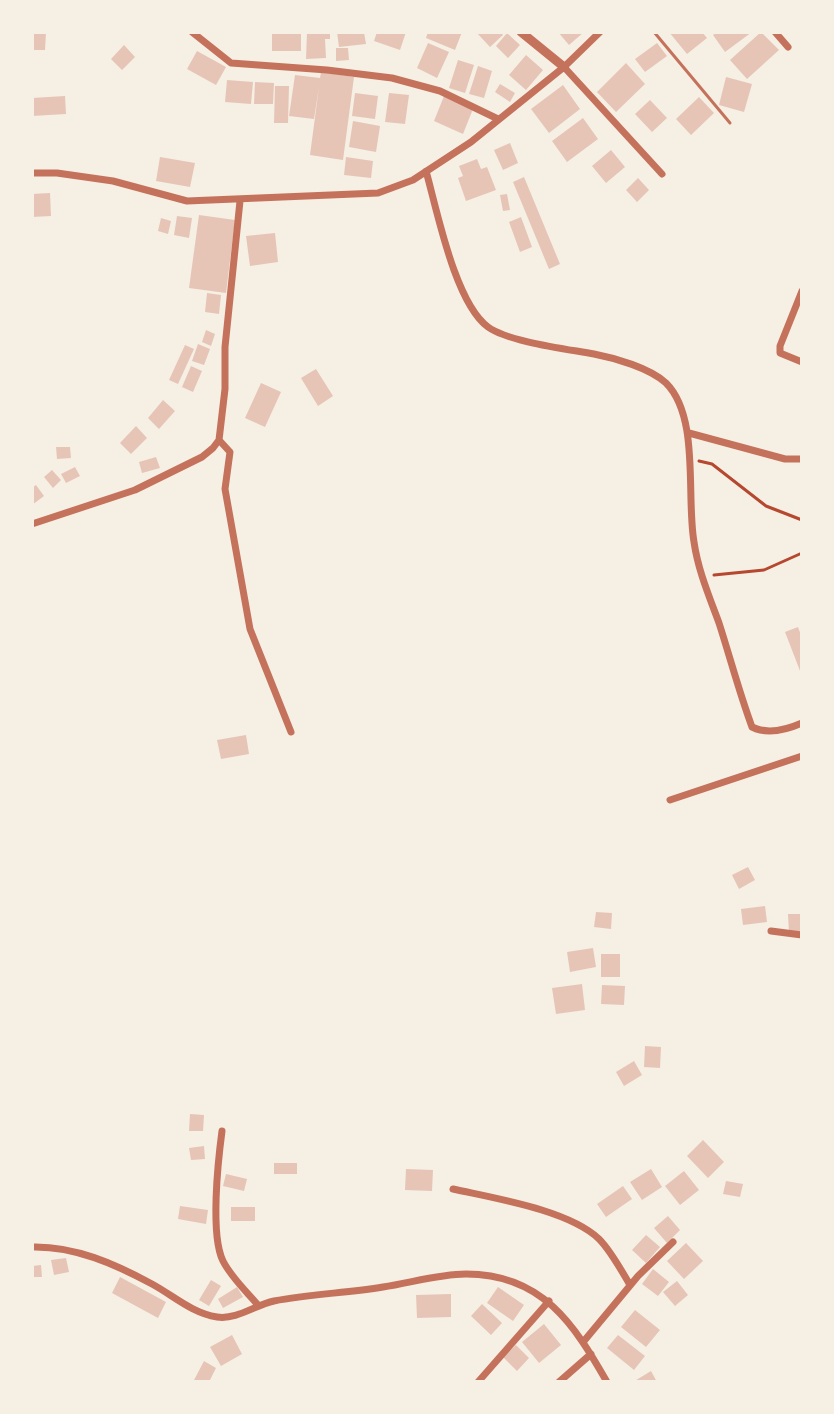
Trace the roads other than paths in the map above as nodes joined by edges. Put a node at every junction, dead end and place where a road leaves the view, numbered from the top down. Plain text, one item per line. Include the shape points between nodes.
1 (192, 32) edge
2 (521, 32) edge
3 (600, 32) edge
4 (654, 32) edge
5 (775, 32) edge
6 (788, 47) dead end
7 (564, 67) junction
8 (498, 119) junction
9 (730, 123) dead end
10 (426, 171) junction
11 (32, 173) edge
12 (662, 174) dead end
13 (240, 201) junction
14 (802, 291) edge
15 (802, 362) edge
16 (689, 433) junction
17 (219, 440) junction
18 (802, 459) edge
19 (32, 524) edge
20 (802, 723) edge
21 (291, 732) dead end
22 (802, 756) edge
23 (670, 800) dead end
24 (771, 931) dead end
25 (802, 935) edge
26 (222, 1131) dead end
27 (453, 1189) dead end
28 (673, 1242) dead end
29 (32, 1247) edge
30 (630, 1285) junction
31 (549, 1301) junction
32 (258, 1305) junction
33 (584, 1341) junction
34 (591, 1354) junction
35 (478, 1382) edge
36 (559, 1382) edge
37 (607, 1382) edge

1 - 8 street via 231,63 392,78 440,91
2 - 7 street
3 - 7 street
4 - 9 lane
5 - 6 street
7 - 8 street
7 - 12 street
8 - 10 street
10 - 13 street via 378,193
10 - 16 street via 456,274 488,327 645,371 666,383
11 - 13 street via 113,181 187,201
13 - 17 street
14 - 15 street via 780,353
16 - 18 street
16 - 20 street via 694,542 752,727 775,731
17 - 19 street via 202,457 135,490
17 - 21 street via 230,452 225,489 250,629
22 - 23 street
24 - 25 street
26 - 32 street via 217,1169 219,1246 226,1266
27 - 30 street via 558,1216 590,1231
28 - 30 street
29 - 32 street via 79,1252 217,1317
30 - 33 street
31 - 32 street via 523,1287 468,1274
31 - 33 street
31 - 35 street
33 - 34 street
34 - 36 street
34 - 37 street

